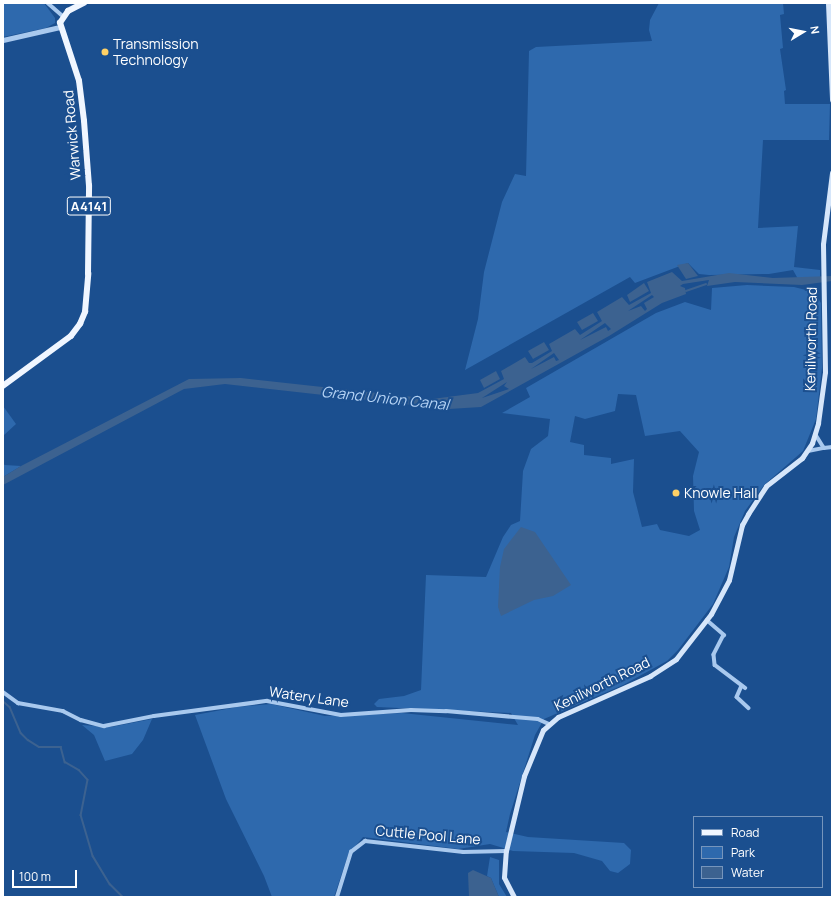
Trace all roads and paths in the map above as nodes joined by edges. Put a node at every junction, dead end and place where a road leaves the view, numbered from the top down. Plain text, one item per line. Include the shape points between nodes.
1 (48, 3) edge
2 (84, 3) edge
3 (829, 7) edge
4 (63, 16) junction
5 (60, 27) junction
6 (3, 40) edge
7 (832, 100) edge
8 (832, 173) edge
9 (3, 386) edge
10 (816, 434) junction
11 (832, 447) edge
12 (824, 448) junction
13 (808, 451) junction
14 (707, 620) junction
15 (3, 692) edge
16 (749, 708) dead end
17 (548, 724) junction
18 (506, 851) junction
19 (337, 897) edge
20 (514, 897) edge

1 - 4 street
2 - 4 main road
3 - 7 main road
4 - 5 main road
5 - 6 street
5 - 9 main road, Warwick Road / A4141 via 77,73 84,122 89,186 85,312 71,336
8 - 10 main road, Kenilworth Road via 824,244 825,372
10 - 12 street
10 - 13 main road, Kenilworth Road
11 - 12 street
12 - 13 street
13 - 14 main road, Kenilworth Road via 766,486 742,525 729,580
14 - 16 street via 724,635 714,655 715,665 743,687 737,697
14 - 17 main road, Kenilworth Road via 676,659 656,672
15 - 17 street, Watery Lane via 18,702 63,711 94,725 104,726 154,716 267,701 341,715 411,710 446,711 538,719
17 - 18 main road, Kenilworth Road via 534,748 524,776
18 - 19 street, Cuttle Pool Lane via 463,852 365,841 351,852
18 - 20 main road, Kenilworth Road via 504,877

